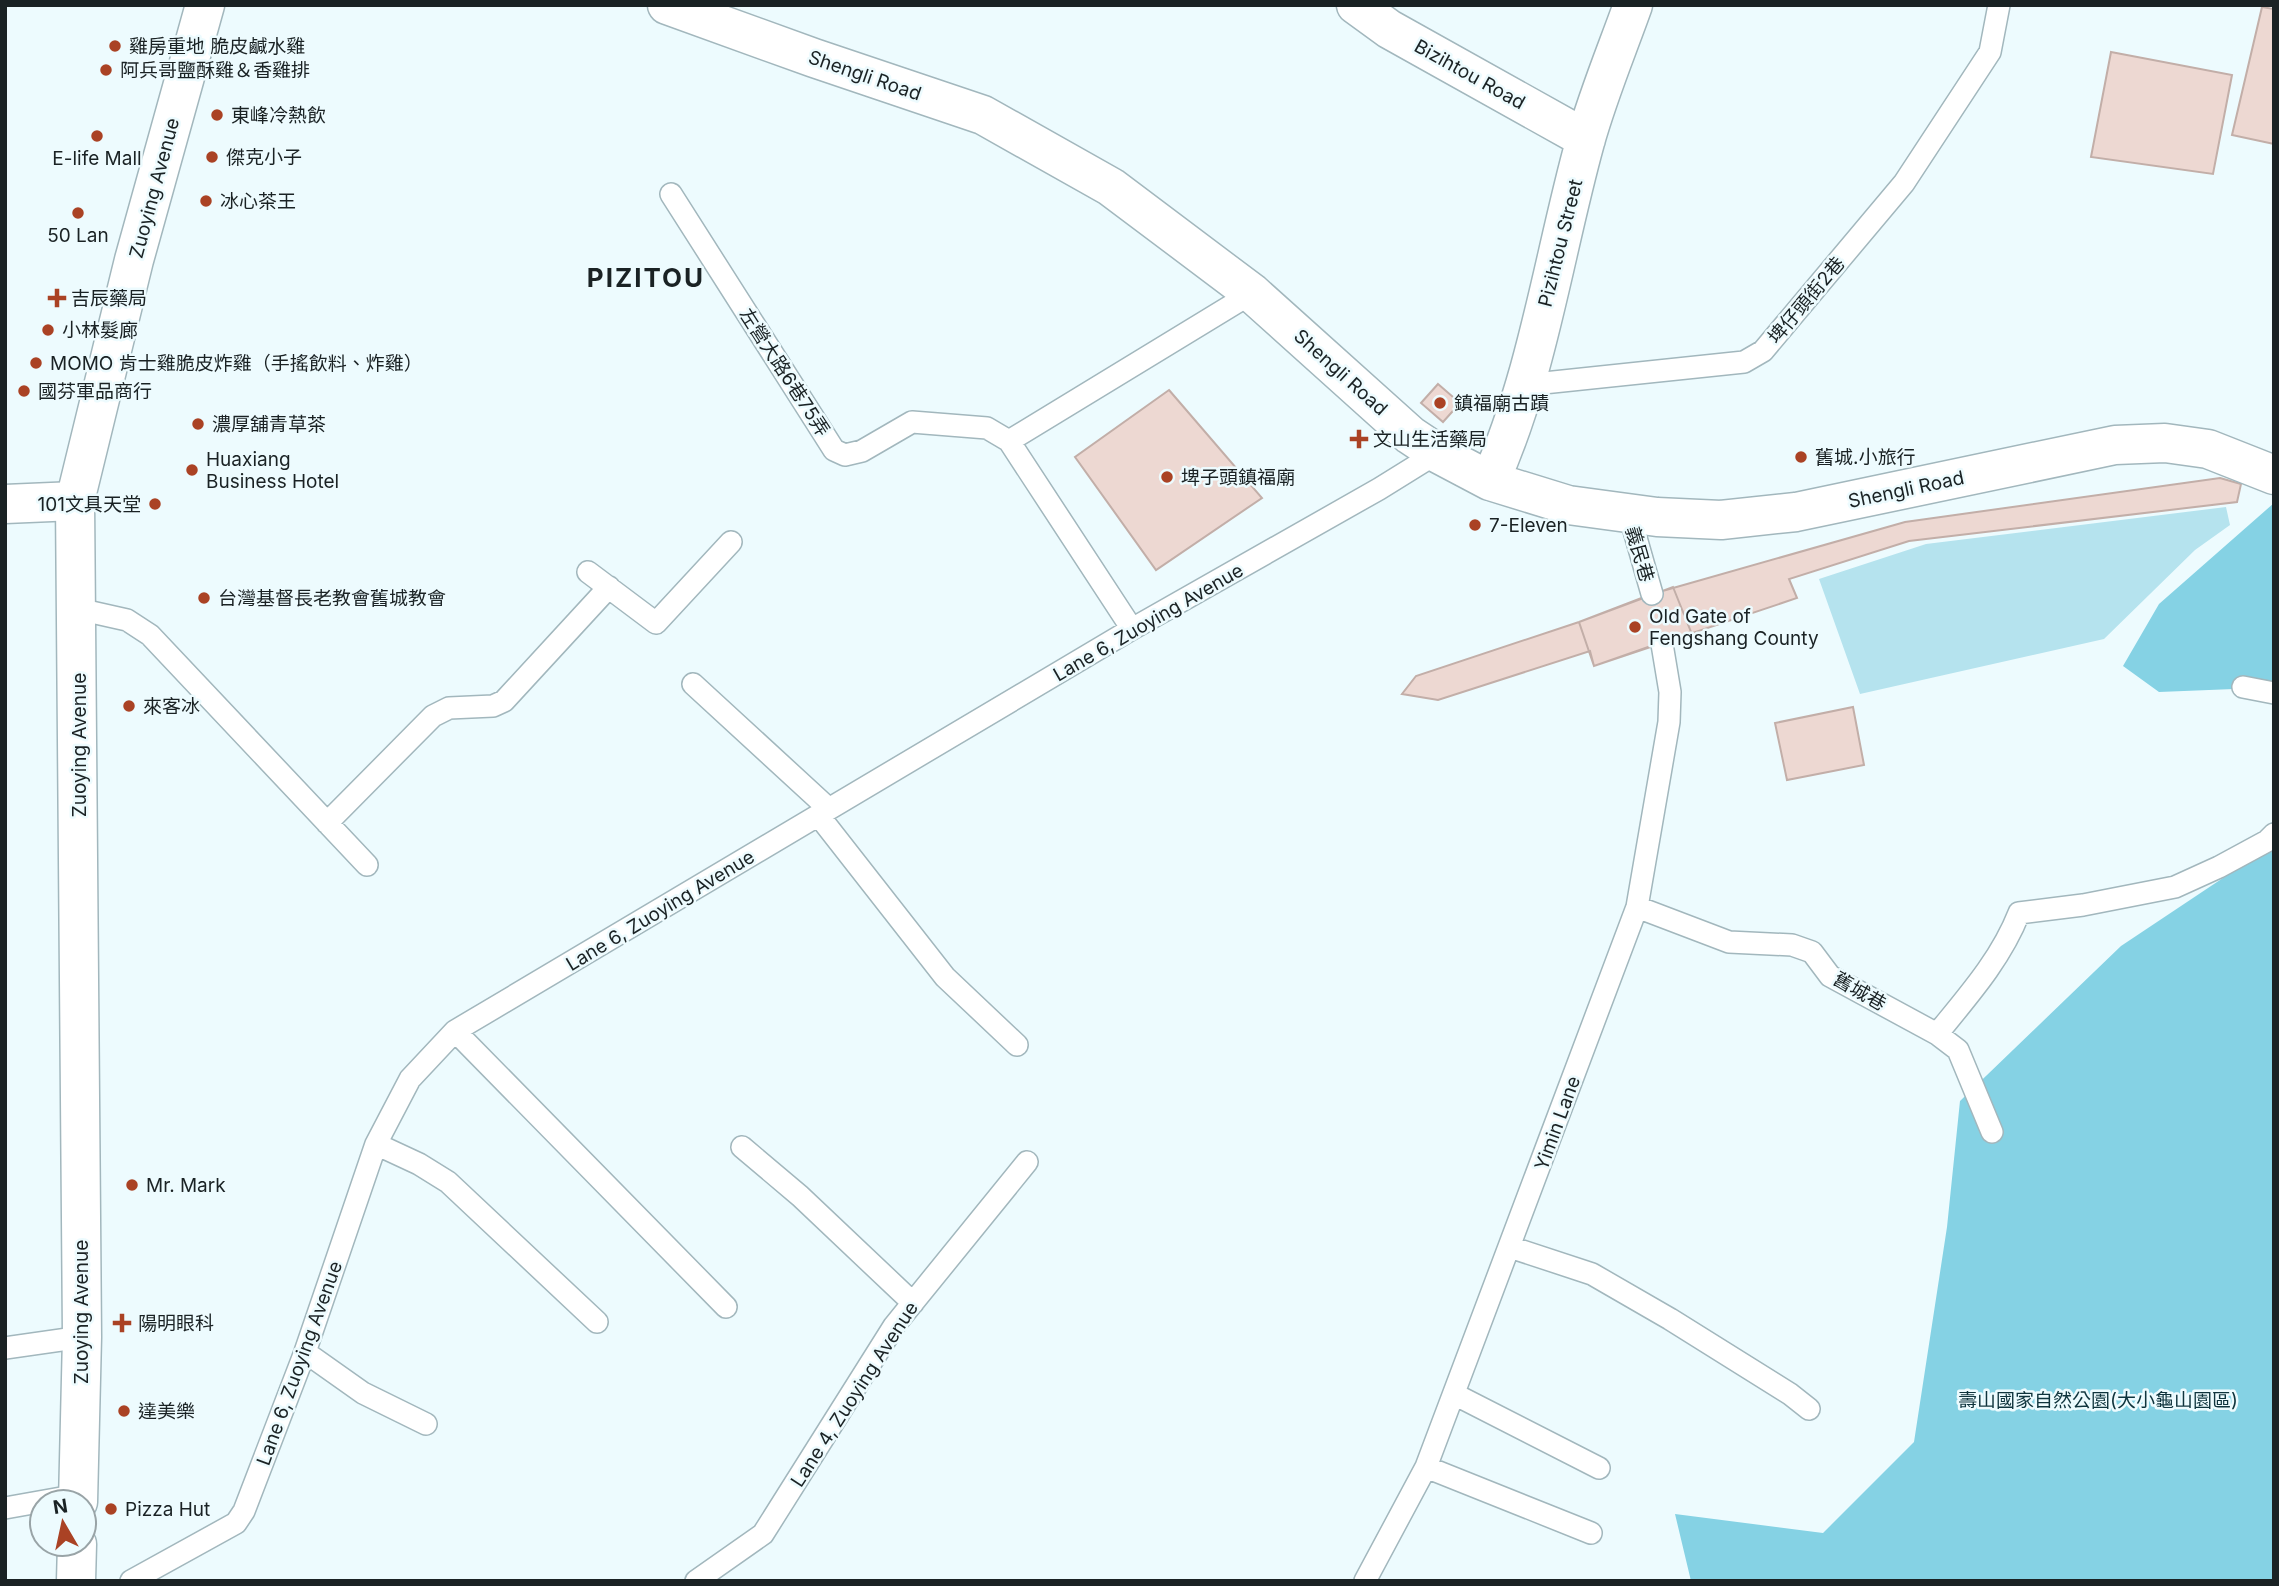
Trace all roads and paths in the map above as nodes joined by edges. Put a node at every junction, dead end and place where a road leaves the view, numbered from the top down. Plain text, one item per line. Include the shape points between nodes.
1 (205, 5) edge
2 (667, 5) edge
3 (1356, 5) edge
4 (1633, 5) edge
5 (2000, 5) edge
6 (1586, 139) junction
7 (671, 194) dead end
8 (1252, 293) junction
9 (1524, 385) junction
10 (1009, 441) junction
11 (1437, 453) junction
12 (2274, 475) edge
13 (1490, 481) junction
14 (75, 500) junction
15 (5, 504) edge
16 (1629, 513) junction
17 (731, 542) dead end
18 (589, 572) dead end
19 (609, 587) junction
20 (1652, 594) dead end
21 (78, 609) junction
22 (1132, 629) junction
23 (1662, 644) dead end
24 (693, 684) dead end
25 (2242, 687) dead end
26 (2274, 693) edge
27 (824, 813) junction
28 (327, 823) junction
29 (2274, 834) edge
30 (367, 865) dead end
31 (1637, 907) junction
32 (455, 1031) junction
33 (1937, 1034) junction
34 (1017, 1045) dead end
35 (1993, 1132) dead end
36 (376, 1144) junction
37 (742, 1147) dead end
38 (1027, 1162) dead end
39 (1510, 1247) junction
40 (913, 1303) junction
41 (726, 1307) dead end
42 (597, 1322) dead end
43 (82, 1337) junction
44 (5, 1348) edge
45 (305, 1352) junction
46 (1454, 1394) junction
47 (1809, 1409) dead end
48 (426, 1424) dead end
49 (1426, 1467) junction
50 (1599, 1468) dead end
51 (78, 1488) edge
52 (28, 1505) edge
53 (5, 1508) edge
54 (1591, 1533) dead end
55 (77, 1558) edge
56 (76, 1581) edge
57 (131, 1581) edge
58 (696, 1581) edge
59 (1365, 1581) edge

1 - 14 street, Zuoying Avenue via 134,260
2 - 8 street, Shengli Road via 983,115 1111,187
3 - 6 street, Bizihtou Road via 1389,29
4 - 6 street, Pizihtou Street
5 - 9 lane, 埤仔頭街2巷 via 1990,52 1904,183 1763,351 1744,362
6 - 9 street, Pizihtou Street
7 - 10 lane, 左營大路6巷75弄 via 834,450 845,455 862,452 912,422 987,428
8 - 10 lane
8 - 11 street, Shengli Road via 1410,435
9 - 13 street, Pizihtou Street
10 - 22 lane
11 - 13 street, Shengli Road
11 - 22 lane, Lane 6, Zuoying Avenue
12 - 16 street, Shengli Road via 2208,449 2165,443 2115,446 1796,512 1721,520
13 - 16 street, Shengli Road via 1568,505
14 - 15 street
14 - 21 street, Zuoying Avenue
16 - 20 lane, 義民巷
17 - 19 lane via 656,623
18 - 19 lane
19 - 28 lane via 504,701 493,706 449,708 433,716
21 - 28 lane via 127,620 150,635
21 - 43 street, Zuoying Avenue
22 - 27 lane, Lane 6, Zuoying Avenue
23 - 31 lane, Yimin Lane via 1670,692 1669,722
24 - 27 lane
25 - 26 lane
27 - 32 lane, Lane 6, Zuoying Avenue
27 - 34 lane via 945,977
28 - 30 lane
29 - 33 lane via 2175,887 2019,913 1985,974
31 - 33 lane, 舊城巷 via 1729,942 1792,945 1812,952 1830,976
31 - 39 lane, Yimin Lane
32 - 36 lane, Lane 6, Zuoying Avenue via 410,1079
32 - 41 lane
33 - 35 lane, 舊城巷 via 1958,1050
36 - 42 lane via 448,1182
36 - 45 lane, Lane 6, Zuoying Avenue
37 - 40 lane
38 - 40 lane, Lane 4, Zuoying Avenue
39 - 46 lane, Yimin Lane
39 - 47 lane via 1592,1273
40 - 58 lane, Lane 4, Zuoying Avenue via 763,1534
43 - 44 lane
43 - 51 street, Zuoying Avenue
45 - 48 lane via 363,1393
45 - 57 lane, Lane 6, Zuoying Avenue via 236,1523
46 - 49 lane, Yimin Lane
46 - 50 lane
49 - 54 lane
49 - 59 lane, Yimin Lane
52 - 53 lane
55 - 56 street

